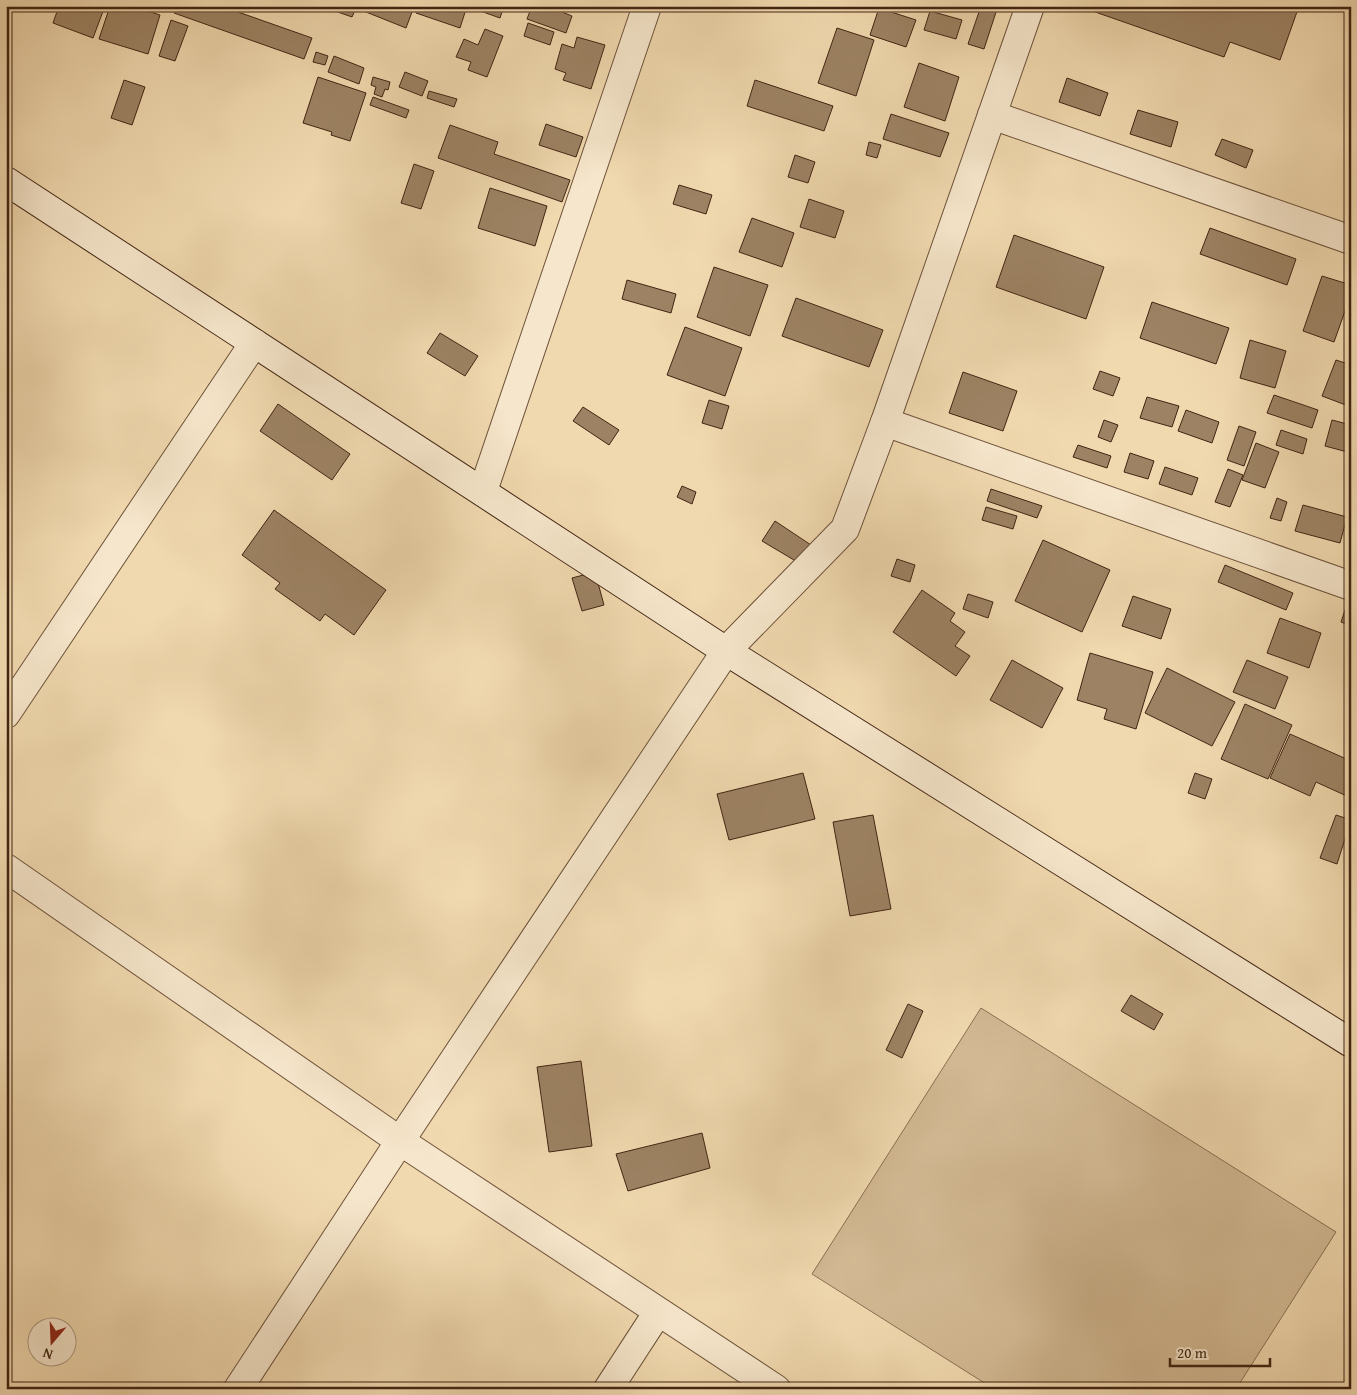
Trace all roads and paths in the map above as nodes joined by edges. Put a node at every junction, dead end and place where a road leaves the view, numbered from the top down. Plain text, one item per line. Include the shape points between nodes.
1 (647, 6) edge
2 (1030, 6) edge
3 (992, 115) junction
4 (6, 181) edge
5 (1351, 240) edge
6 (254, 343) junction
7 (885, 422) junction
8 (483, 491) junction
9 (1351, 586) edge
10 (726, 651) junction
11 (6, 714) edge
12 (6, 868) edge
13 (1351, 1043) edge
14 (400, 1141) junction
15 (658, 1312) junction
16 (238, 1389) edge
17 (608, 1389) edge
18 (776, 1389) edge

1 - 8 street
2 - 3 street
3 - 5 street
3 - 7 street
4 - 6 street
6 - 8 street
6 - 11 street
7 - 9 street
7 - 10 street via 844,529
8 - 10 street
10 - 13 street
10 - 14 street
12 - 14 street
14 - 15 street
14 - 16 street
15 - 17 street
15 - 18 street

